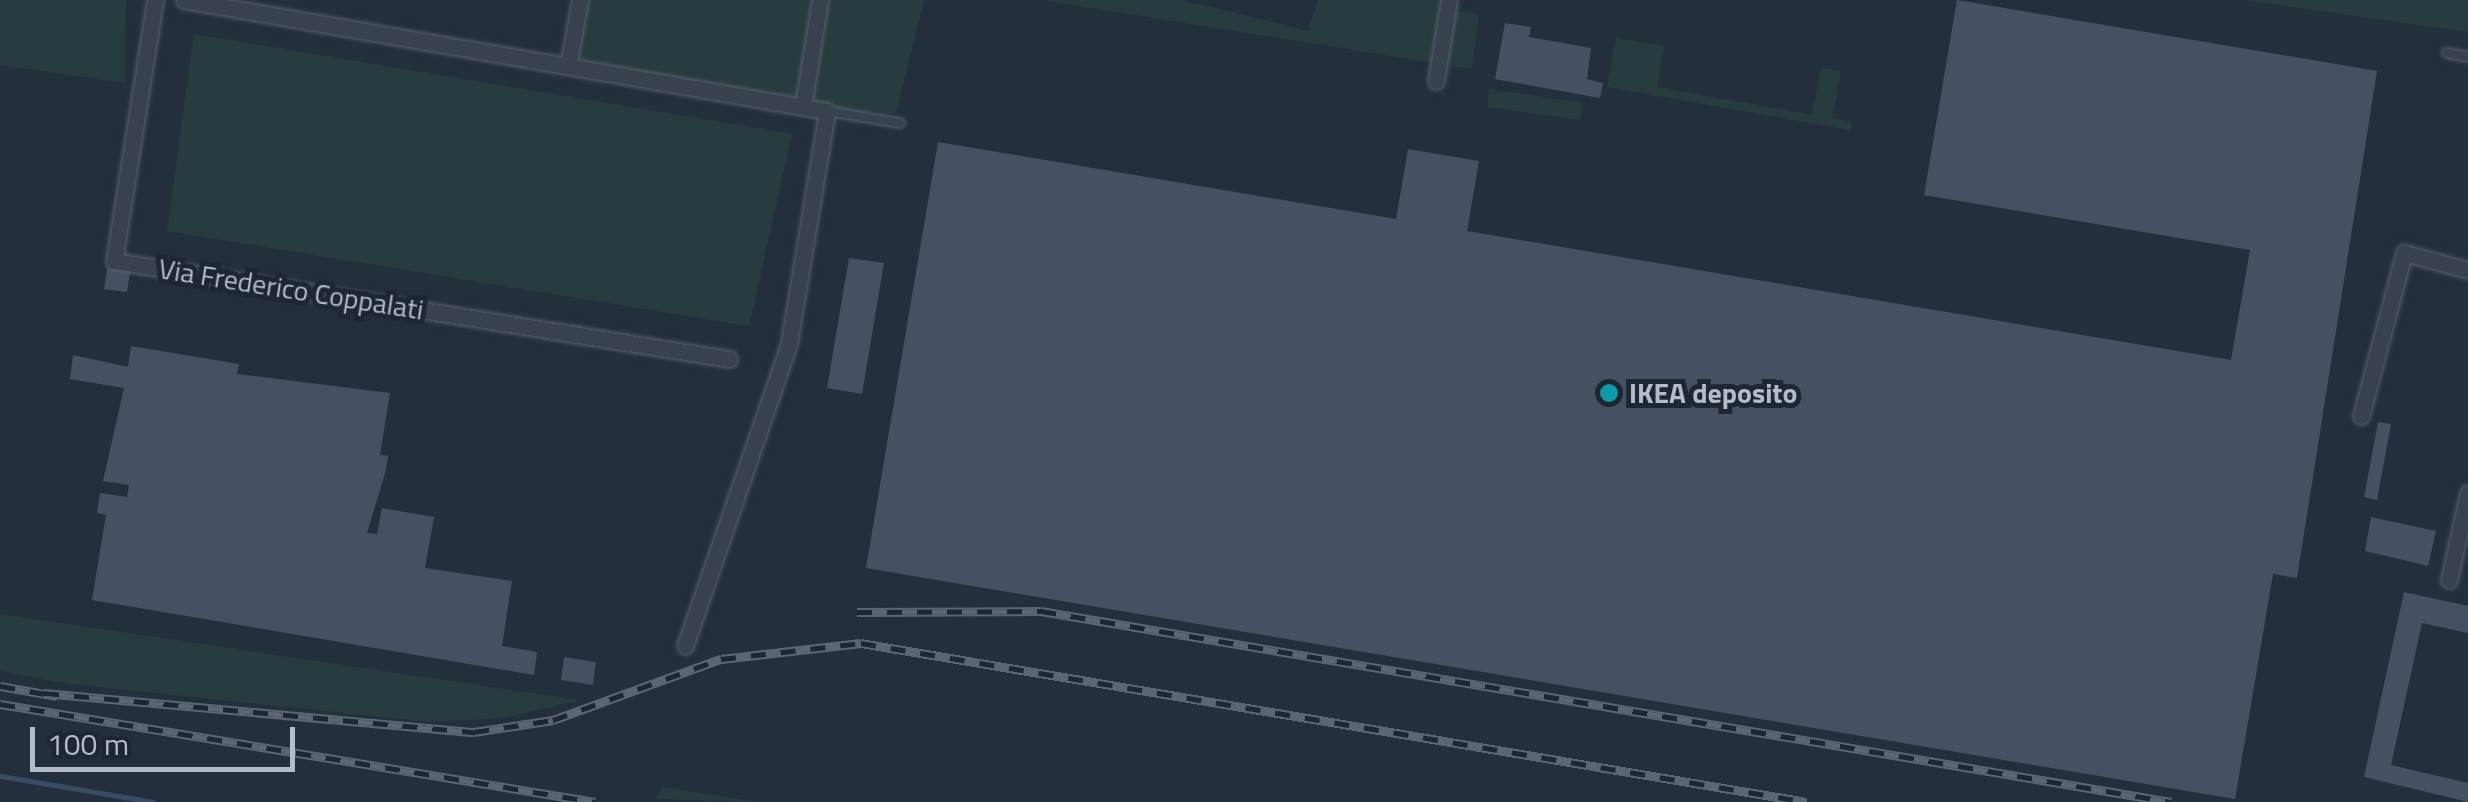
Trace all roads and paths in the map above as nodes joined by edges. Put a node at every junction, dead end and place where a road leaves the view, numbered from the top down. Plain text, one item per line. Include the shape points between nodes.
1 (155, 0) edge
2 (184, 0) edge
3 (580, 0) edge
4 (820, 0) edge
5 (1448, 0) edge
6 (2447, 53) dead end
7 (2468, 57) edge
8 (568, 66) junction
9 (1436, 82) dead end
10 (803, 106) junction
11 (827, 112) junction
12 (900, 123) dead end
13 (2468, 270) edge
14 (728, 359) dead end
15 (2361, 416) dead end
16 (2468, 493) edge
17 (2449, 580) dead end
18 (686, 646) dead end

1 - 14 street, Via Frederico Coppalati via 114,261
2 - 8 street
3 - 8 street
4 - 10 street
5 - 9 street
6 - 7 lane
8 - 10 street
10 - 11 street
11 - 12 lane
11 - 18 street via 788,344
13 - 15 street via 2404,253
16 - 17 street

